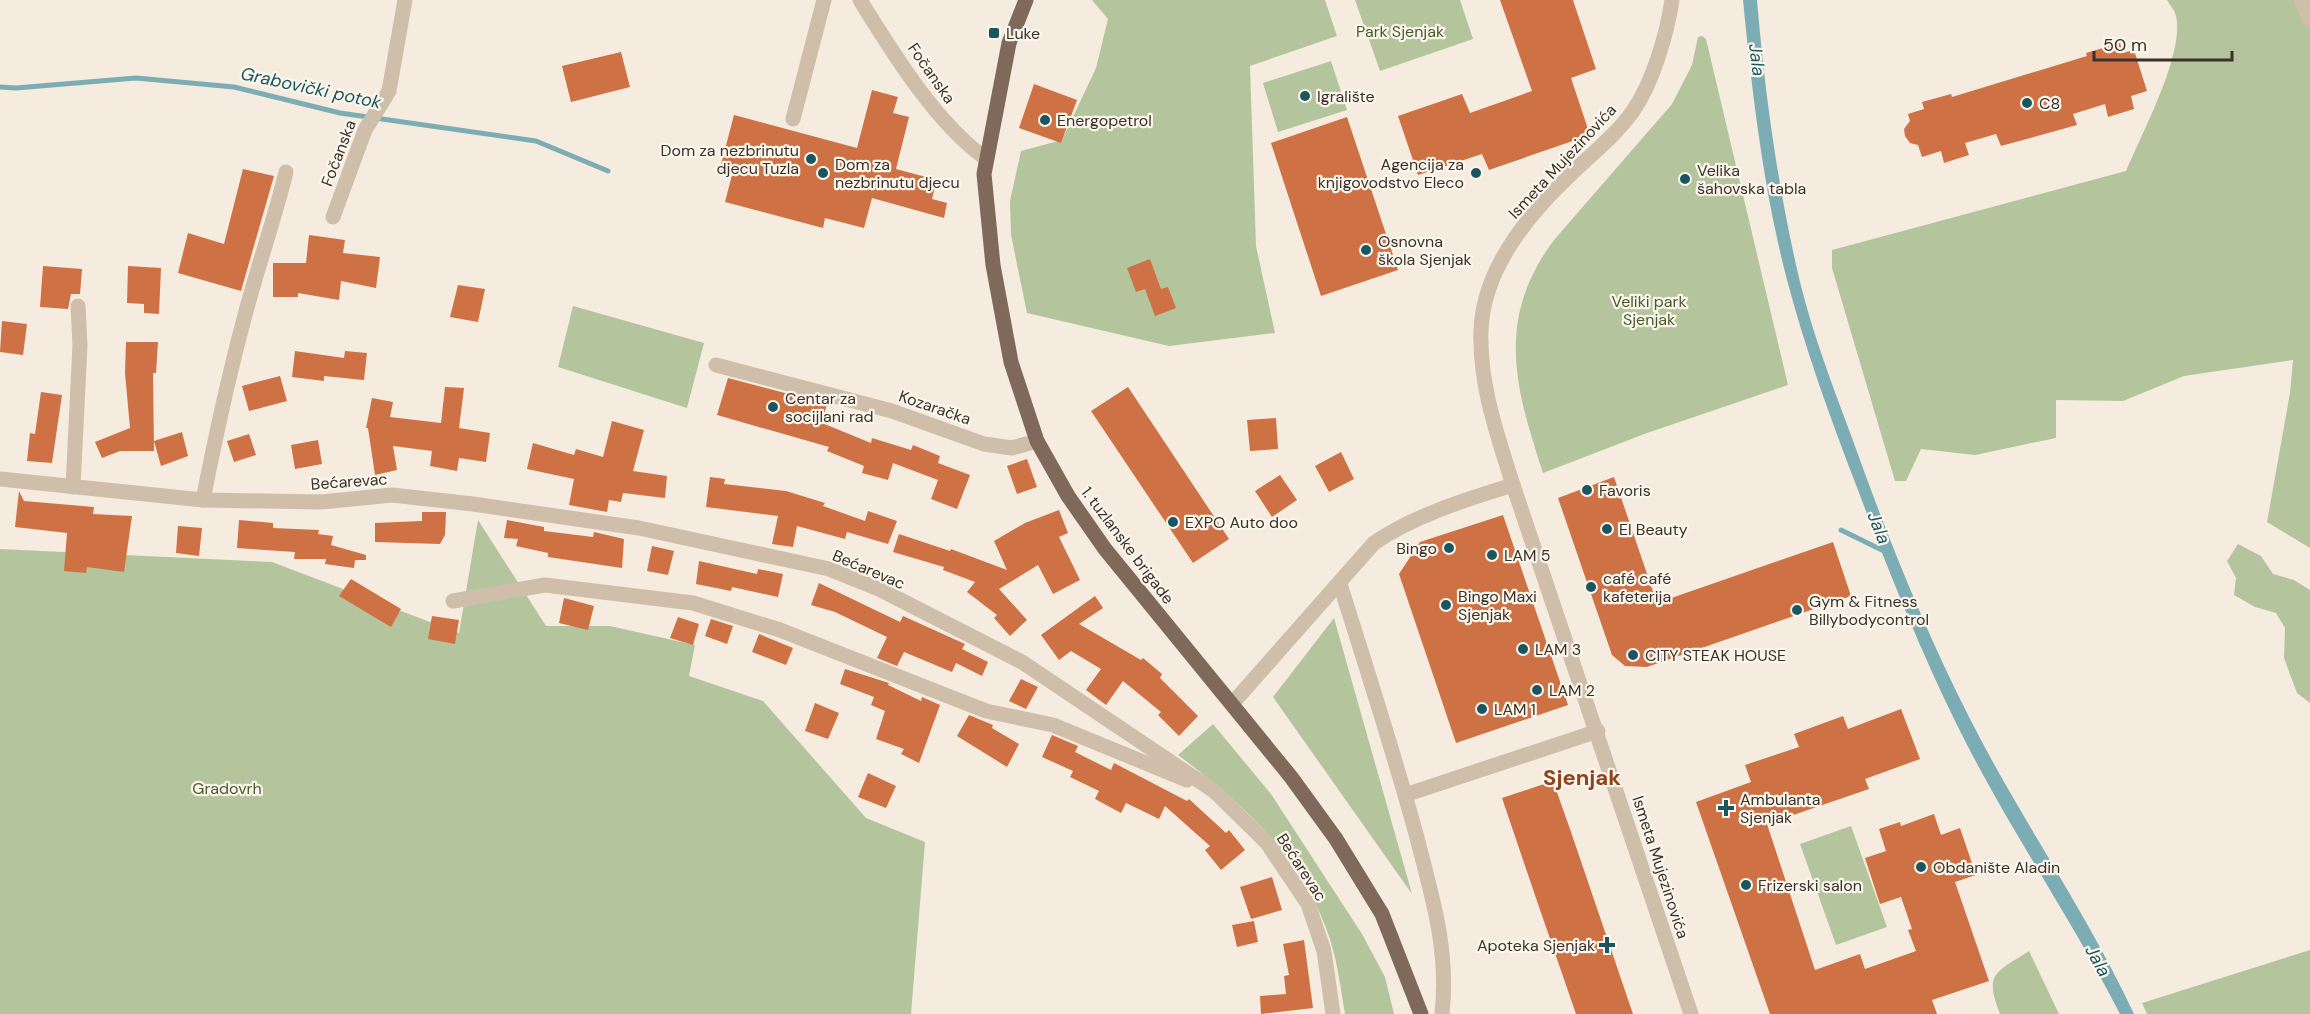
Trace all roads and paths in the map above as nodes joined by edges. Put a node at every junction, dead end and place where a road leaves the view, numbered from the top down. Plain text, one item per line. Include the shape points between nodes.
1 (405, 0) edge
2 (824, 0) edge
3 (860, 0) edge
4 (1026, 0) edge
5 (1672, 0) edge
6 (2301, 0) edge
7 (2310, 20) edge
8 (793, 118) dead end
9 (985, 158) junction
10 (286, 172) dead end
11 (333, 217) dead end
12 (78, 306) dead end
13 (716, 365) dead end
14 (1037, 441) junction
15 (0, 479) edge
16 (1513, 485) junction
17 (73, 487) junction
18 (203, 500) junction
19 (1340, 584) junction
20 (453, 601) dead end
21 (1232, 704) junction
22 (1598, 731) junction
23 (1214, 791) junction
24 (1405, 795) junction
25 (1333, 1014) edge
26 (1421, 1014) edge
27 (1442, 1014) edge
28 (1691, 1014) edge

1 - 11 street, Fočanska via 389,91 365,130
2 - 8 street
3 - 9 street, Fočanska via 933,108 961,141
4 - 9 main road, 1. tuzlanske brigade via 1009,43
5 - 16 street, Ismeta Mujezinovića via 1668,30 1634,111 1530,217 1492,280 1481,328 1481,357 1492,418
6 - 7 street
9 - 14 main road, 1. tuzlanske brigade via 986,218 994,276 1011,362
10 - 18 street via 223,398
12 - 17 street via 80,345
13 - 14 street, Kozaračka via 892,411 984,444 1012,448
14 - 21 main road, 1. tuzlanske brigade via 1068,496 1105,549
15 - 17 street, Bećarevac
16 - 19 street via 1395,529 1374,543
16 - 22 street, Ismeta Mujezinovića
17 - 18 street, Bećarevac
18 - 23 street, Bećarevac via 321,502 392,495 473,504 639,528 829,570 879,590 1022,662
19 - 21 street
19 - 24 street
20 - 23 street via 545,585 693,603 780,630 986,711 1053,725
21 - 26 main road, 1. tuzlanske brigade via 1291,777 1360,877 1382,914
22 - 24 street
22 - 28 street, Ismeta Mujezinovića
23 - 25 street, Bećarevac via 1267,843 1308,904 1324,951
24 - 27 street via 1441,929

